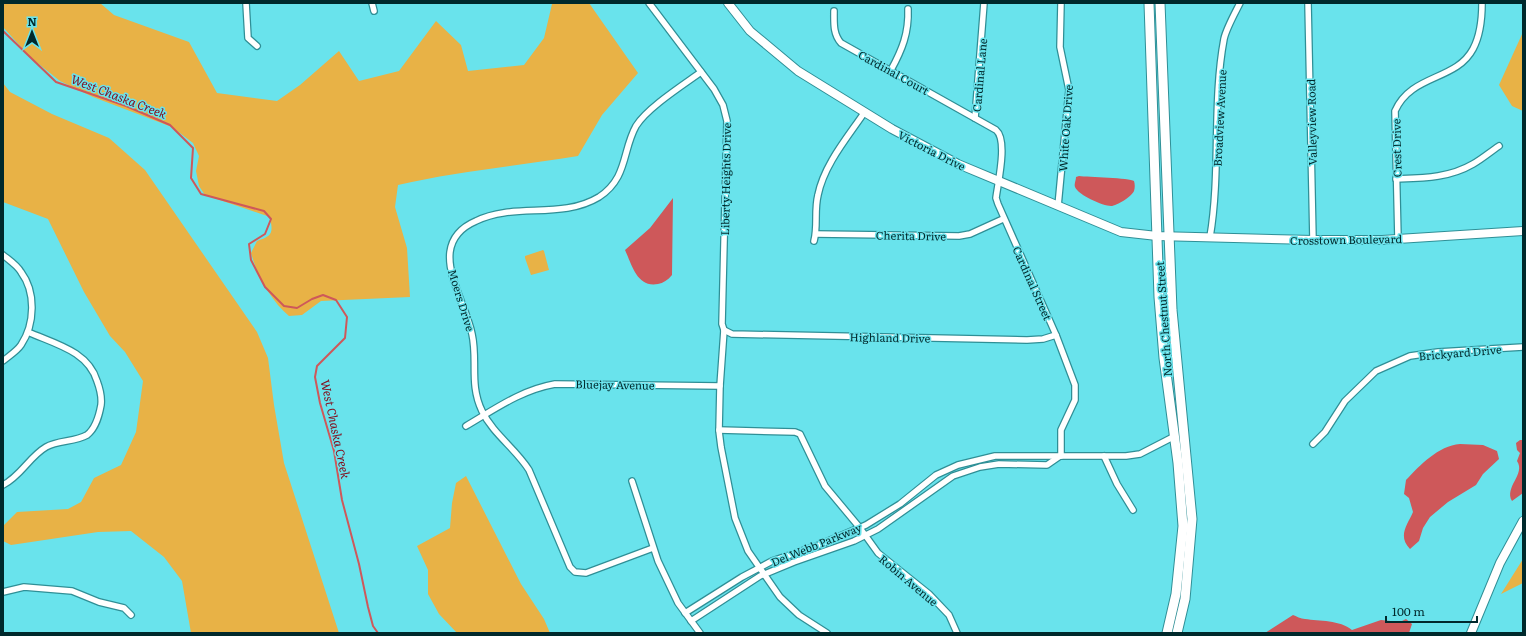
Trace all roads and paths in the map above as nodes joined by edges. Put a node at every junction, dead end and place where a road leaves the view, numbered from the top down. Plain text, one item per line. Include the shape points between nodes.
1 (246, 3) edge
2 (372, 3) edge
3 (649, 3) edge
4 (728, 3) edge
5 (984, 3) edge
6 (1061, 3) edge
7 (1149, 3) edge
8 (1160, 3) edge
9 (1240, 3) edge
10 (1308, 3) edge
11 (1482, 3) edge
12 (908, 9) dead end
13 (374, 11) dead end
14 (834, 11) dead end
15 (257, 46) dead end
16 (891, 70) junction
17 (701, 72) junction
18 (864, 113) junction
19 (975, 118) junction
20 (1499, 146) dead end
21 (1396, 179) junction
22 (998, 181) junction
23 (1058, 206) junction
24 (1003, 219) junction
25 (1523, 231) edge
26 (816, 234) junction
27 (1157, 236) junction
28 (1168, 236) junction
29 (1210, 237) junction
30 (1398, 238) junction
31 (1314, 240) junction
32 (814, 242) dead end
33 (3, 255) edge
34 (724, 330) junction
35 (28, 332) junction
36 (1056, 335) junction
37 (1523, 347) edge
38 (3, 361) edge
39 (720, 386) junction
40 (485, 415) junction
41 (466, 426) dead end
42 (720, 430) junction
43 (1175, 436) junction
44 (1313, 444) dead end
45 (1061, 456) junction
46 (1104, 456) junction
47 (632, 481) dead end
48 (3, 485) edge
49 (1133, 510) dead end
50 (1523, 522) edge
51 (860, 528) junction
52 (865, 536) junction
53 (653, 548) junction
54 (758, 568) junction
55 (764, 574) junction
56 (3, 592) edge
57 (686, 613) junction
58 (131, 615) dead end
59 (691, 621) junction
60 (700, 633) edge
61 (827, 633) edge
62 (957, 633) edge
63 (1167, 633) edge
64 (1177, 633) edge
65 (1471, 633) edge

1 - 15 street via 248,38
2 - 13 street
3 - 17 street, Liberty Heights Drive
4 - 18 street, Victoria Drive via 750,31 798,72
5 - 19 street, Cardinal Lane
6 - 23 street, White Oak Drive via 1060,47 1069,90
7 - 27 main road, North Chestnut Street
8 - 28 main road, North Chestnut Street
9 - 29 street, Broadview Avenue via 1224,38 1219,86 1217,169
10 - 31 street, Valleyview Road
11 - 21 street, Crest Drive via 1477,40 1473,50 1448,72 1424,82 1405,94 1395,111
12 - 16 street via 909,25 906,38
14 - 16 street, Cardinal Court via 835,31 839,40
16 - 19 street, Cardinal Court
17 - 34 street, Liberty Heights Drive via 719,96 727,121 722,316
17 - 40 street, Moers Drive via 643,117 632,136 621,170 612,184 599,196 573,208 492,215 476,221 457,235 451,248 450,260 472,334 475,391
18 - 22 street, Victoria Drive via 924,146
18 - 26 street via 823,177 817,196
19 - 22 street, Cardinal Lane via 996,130 1001,137
20 - 21 street via 1473,164 1454,173
21 - 30 street, Crest Drive
22 - 23 street, Victoria Drive
22 - 24 street, Cardinal Street via 996,198
23 - 27 street, Victoria Drive via 1121,232
24 - 26 street, Cherita Drive via 970,234 959,236
24 - 36 street, Cardinal Street
25 - 30 street, Crosstown Boulevard
26 - 32 street
27 - 28 street, Victoria Drive
27 - 43 main road, North Chestnut Street via 1164,358
28 - 29 street, Crosstown Boulevard
28 - 64 main road, North Chestnut Street via 1176,356 1192,519 1185,599
29 - 31 street, Crosstown Boulevard
30 - 31 street, Crosstown Boulevard
33 - 35 street via 21,271 31,293
34 - 36 street, Highland Drive via 732,334 1027,340
34 - 39 street
35 - 38 street via 20,346
35 - 48 street via 80,356 89,363 100,389 99,416 86,435 47,446
36 - 45 street, Cardinal Street via 1075,385 1075,400 1062,430
37 - 44 street, Brickyard Drive via 1410,356 1376,371 1344,401 1325,432
39 - 40 street, Bluejay Avenue via 555,384 518,395
39 - 42 street
40 - 41 street, Bluejay Avenue
40 - 53 street, Moers Drive via 529,470 566,561 573,571 586,573
42 - 51 street, Robin Avenue via 800,434 825,486
42 - 54 street via 735,518
43 - 46 street, Del Webb Parkway via 1140,454
43 - 63 main road, North Chestnut Street via 1183,526 1176,594
45 - 46 street, Del Webb Parkway
45 - 51 street, Del Webb Parkway via 995,456 958,465 936,475 900,504
45 - 52 street, Del Webb Parkway via 1047,465 999,464 953,476
46 - 49 street
47 - 53 street
50 - 65 street via 1500,563
51 - 52 street, Robin Avenue
51 - 54 street, Del Webb Parkway
52 - 55 street, Del Webb Parkway
52 - 62 street, Robin Avenue via 878,553 929,594 949,615
53 - 57 street via 678,603
54 - 55 street
54 - 57 street, Del Webb Parkway
55 - 59 street, Del Webb Parkway
55 - 61 street via 790,607
56 - 58 street via 24,587 72,591 99,602 124,608
57 - 59 street
59 - 60 street

